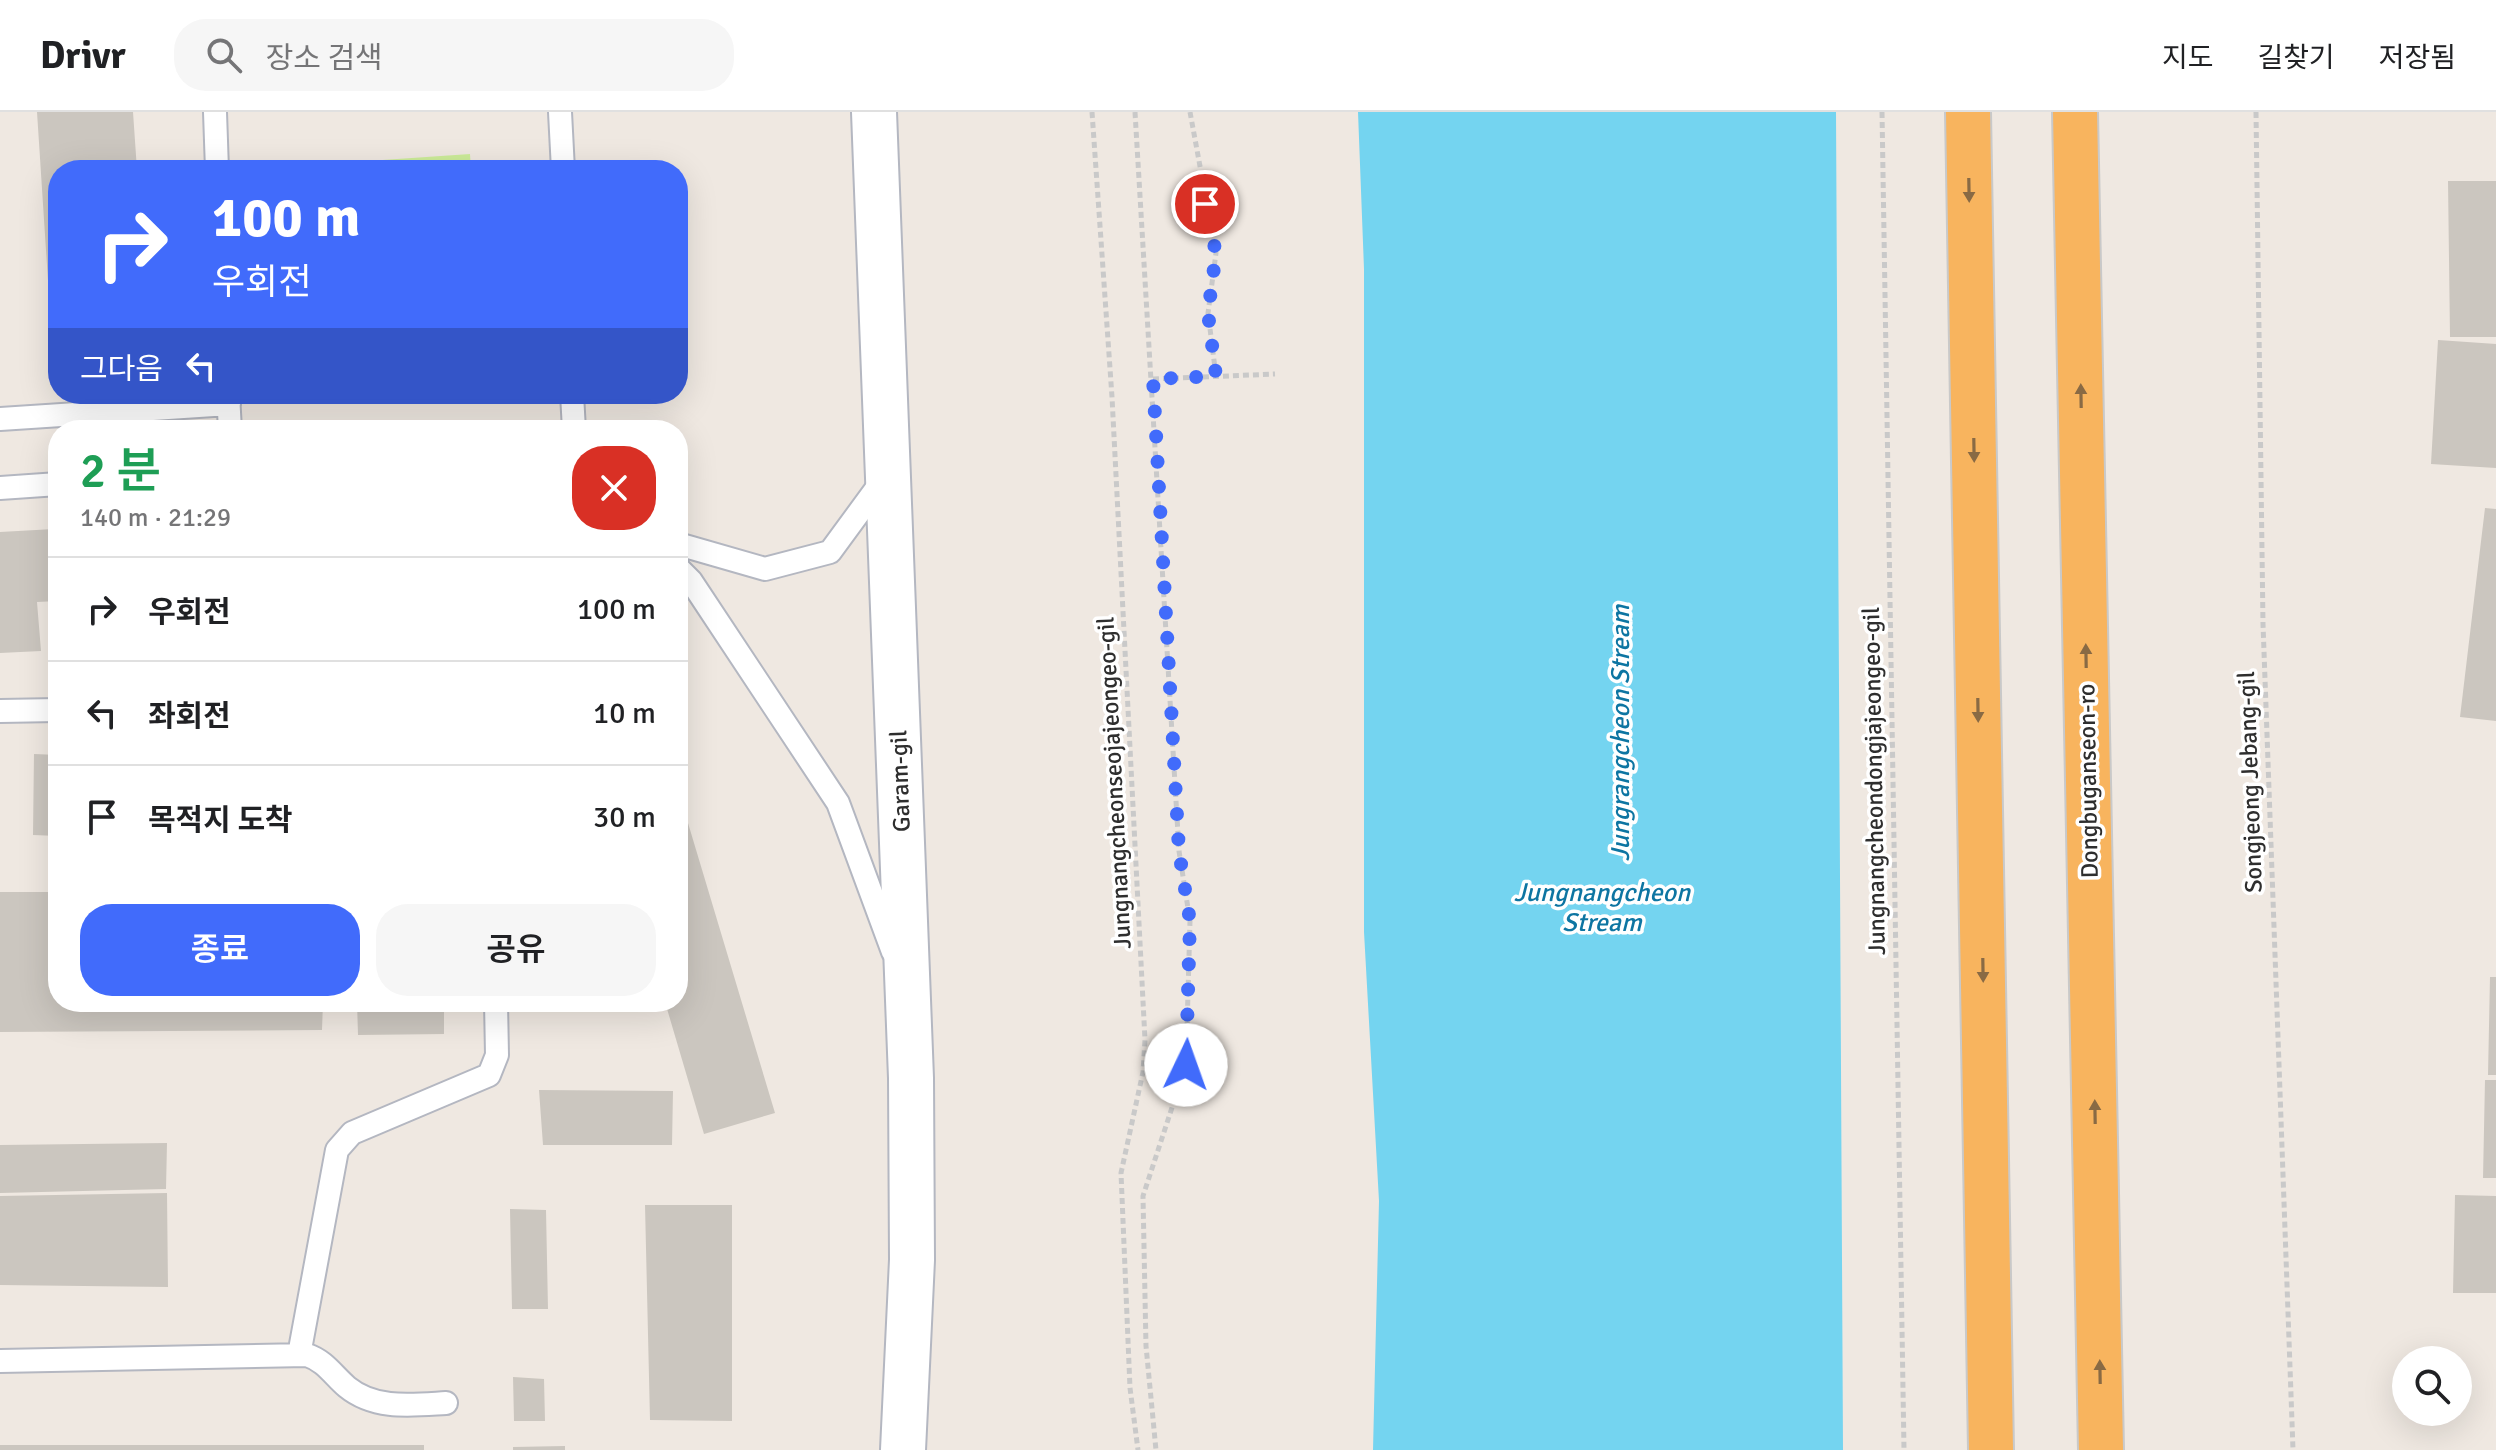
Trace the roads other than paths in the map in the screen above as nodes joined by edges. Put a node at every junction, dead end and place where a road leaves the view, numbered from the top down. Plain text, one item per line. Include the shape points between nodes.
1 (215, 112) edge
2 (560, 112) edge
3 (874, 112) edge
4 (1968, 112) edge
5 (2075, 112) edge
6 (217, 160) edge
7 (562, 160) edge
8 (171, 404) edge
9 (0, 419) edge
10 (888, 473) junction
11 (48, 485) edge
12 (0, 488) edge
13 (688, 547) edge
14 (688, 578) edge
15 (48, 710) edge
16 (0, 711) edge
17 (908, 991) junction
18 (496, 1012) edge
19 (299, 1355) junction
20 (0, 1361) edge
21 (906, 1398) junction
22 (446, 1403) dead end
23 (880, 1450) edge
24 (903, 1450) edge
25 (1991, 1450) edge
26 (2101, 1450) edge

1 - 6 lane
2 - 7 lane
3 - 10 street, Garam-gil
4 -> 25 highway
26 -> 5 highway, Dongbuganseon-ro
8 - 9 lane
10 - 13 lane via 830,552 765,569
10 - 17 street, Garam-gil
11 - 12 lane
14 - 17 lane via 838,803
15 - 16 lane
17 - 21 street, Garam-gil via 912,1260
18 - 19 lane via 497,1055 489,1075 352,1133 337,1150
19 - 20 lane
19 - 22 lane via 318,1359 367,1400
21 - 23 street
21 - 24 street, Garam-gil

